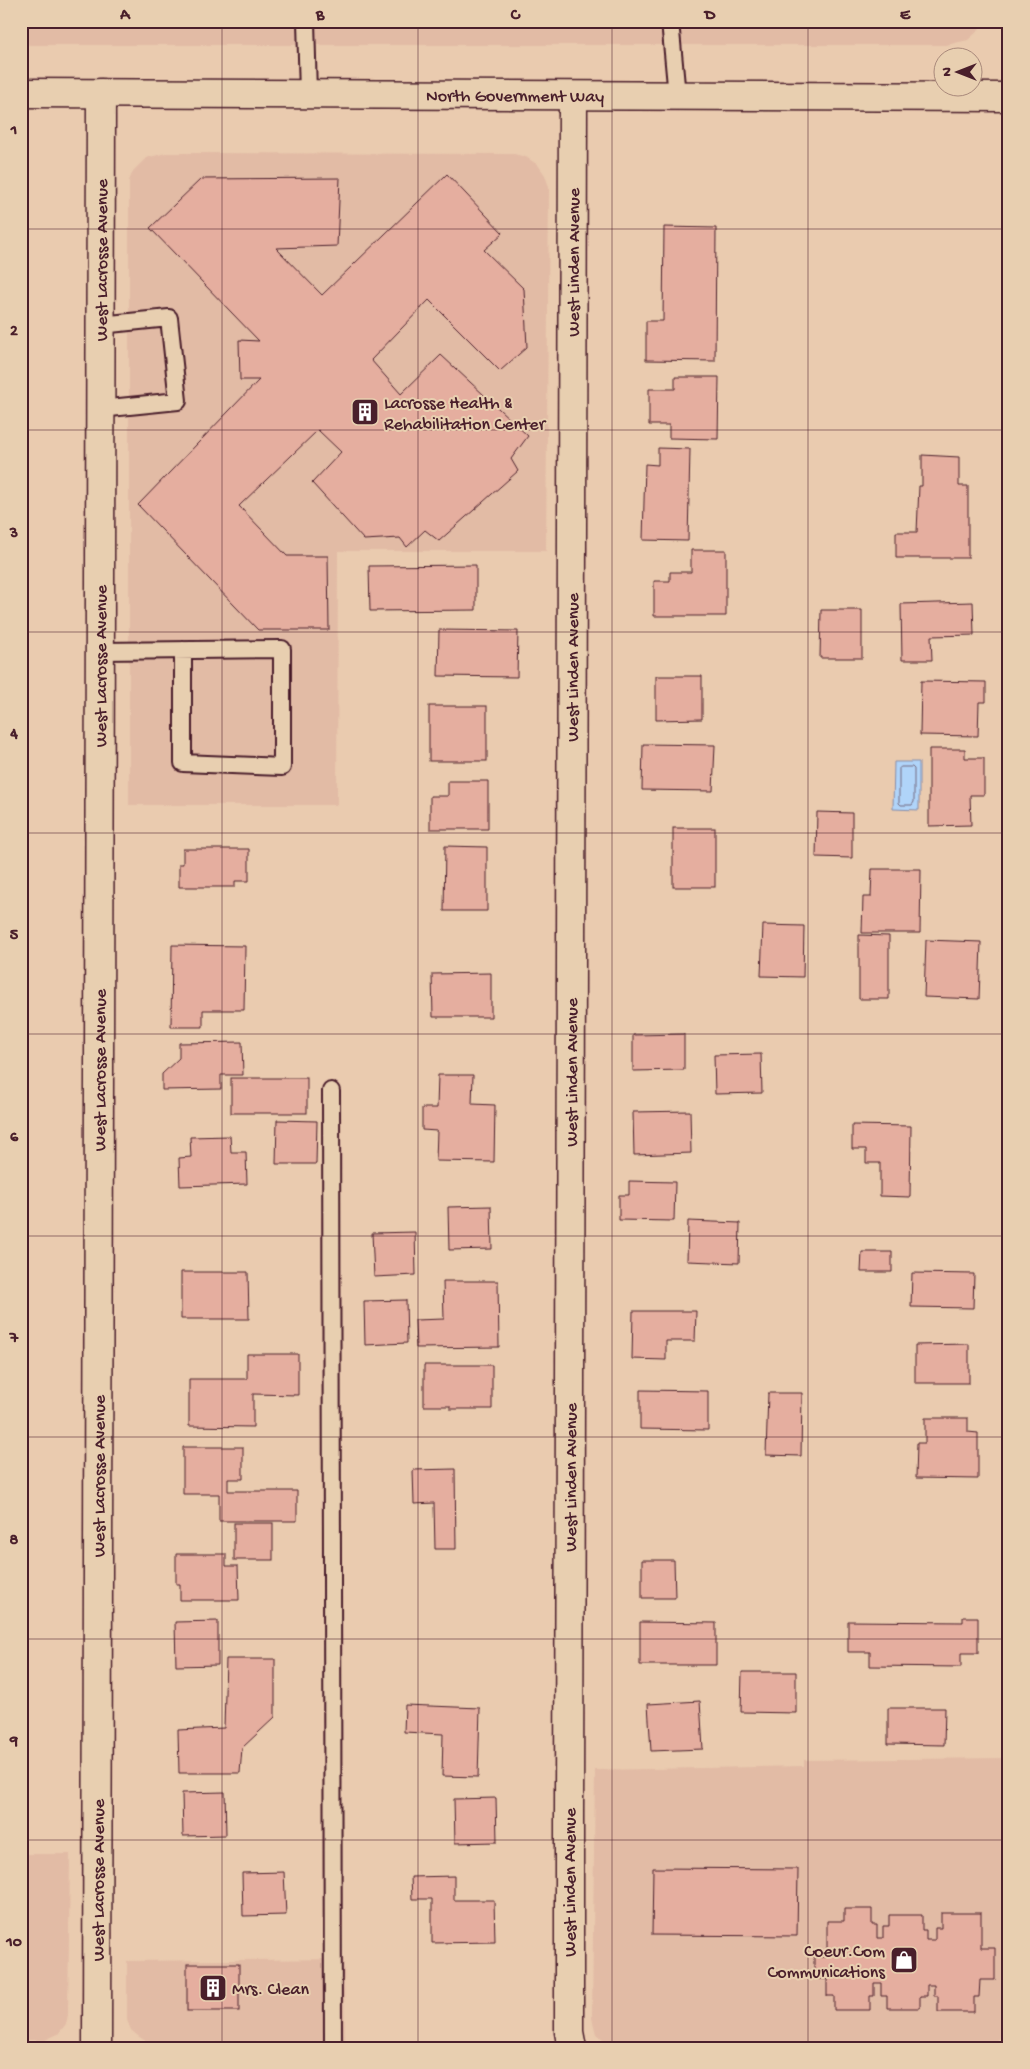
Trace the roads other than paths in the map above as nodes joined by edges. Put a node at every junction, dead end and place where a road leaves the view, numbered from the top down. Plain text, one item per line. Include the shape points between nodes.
1 (306, 21) edge
2 (670, 21) edge
3 (21, 93) edge
4 (101, 94) junction
5 (308, 94) junction
6 (573, 96) junction
7 (677, 96) junction
8 (1009, 97) edge
9 (100, 325) junction
10 (100, 409) junction
11 (183, 650) junction
12 (100, 651) junction
13 (331, 1091) dead end
14 (97, 2048) edge
15 (333, 2048) edge
16 (572, 2048) edge

1 - 5 lane
2 - 7 lane
3 - 4 street, North Government Way
4 - 5 street, North Government Way
4 - 9 street, West Lacrosse Avenue
5 - 6 street, North Government Way
6 - 7 street, North Government Way
6 - 16 street, West Linden Avenue via 569,1807 569,2032
7 - 8 street, North Government Way
9 - 10 street, West Lacrosse Avenue
9 - 10 lane via 169,318 178,401
10 - 12 street, West Lacrosse Avenue
11 - 11 lane via 282,649 282,767 183,763
11 - 12 lane
12 - 14 street, West Lacrosse Avenue
13 - 15 lane

